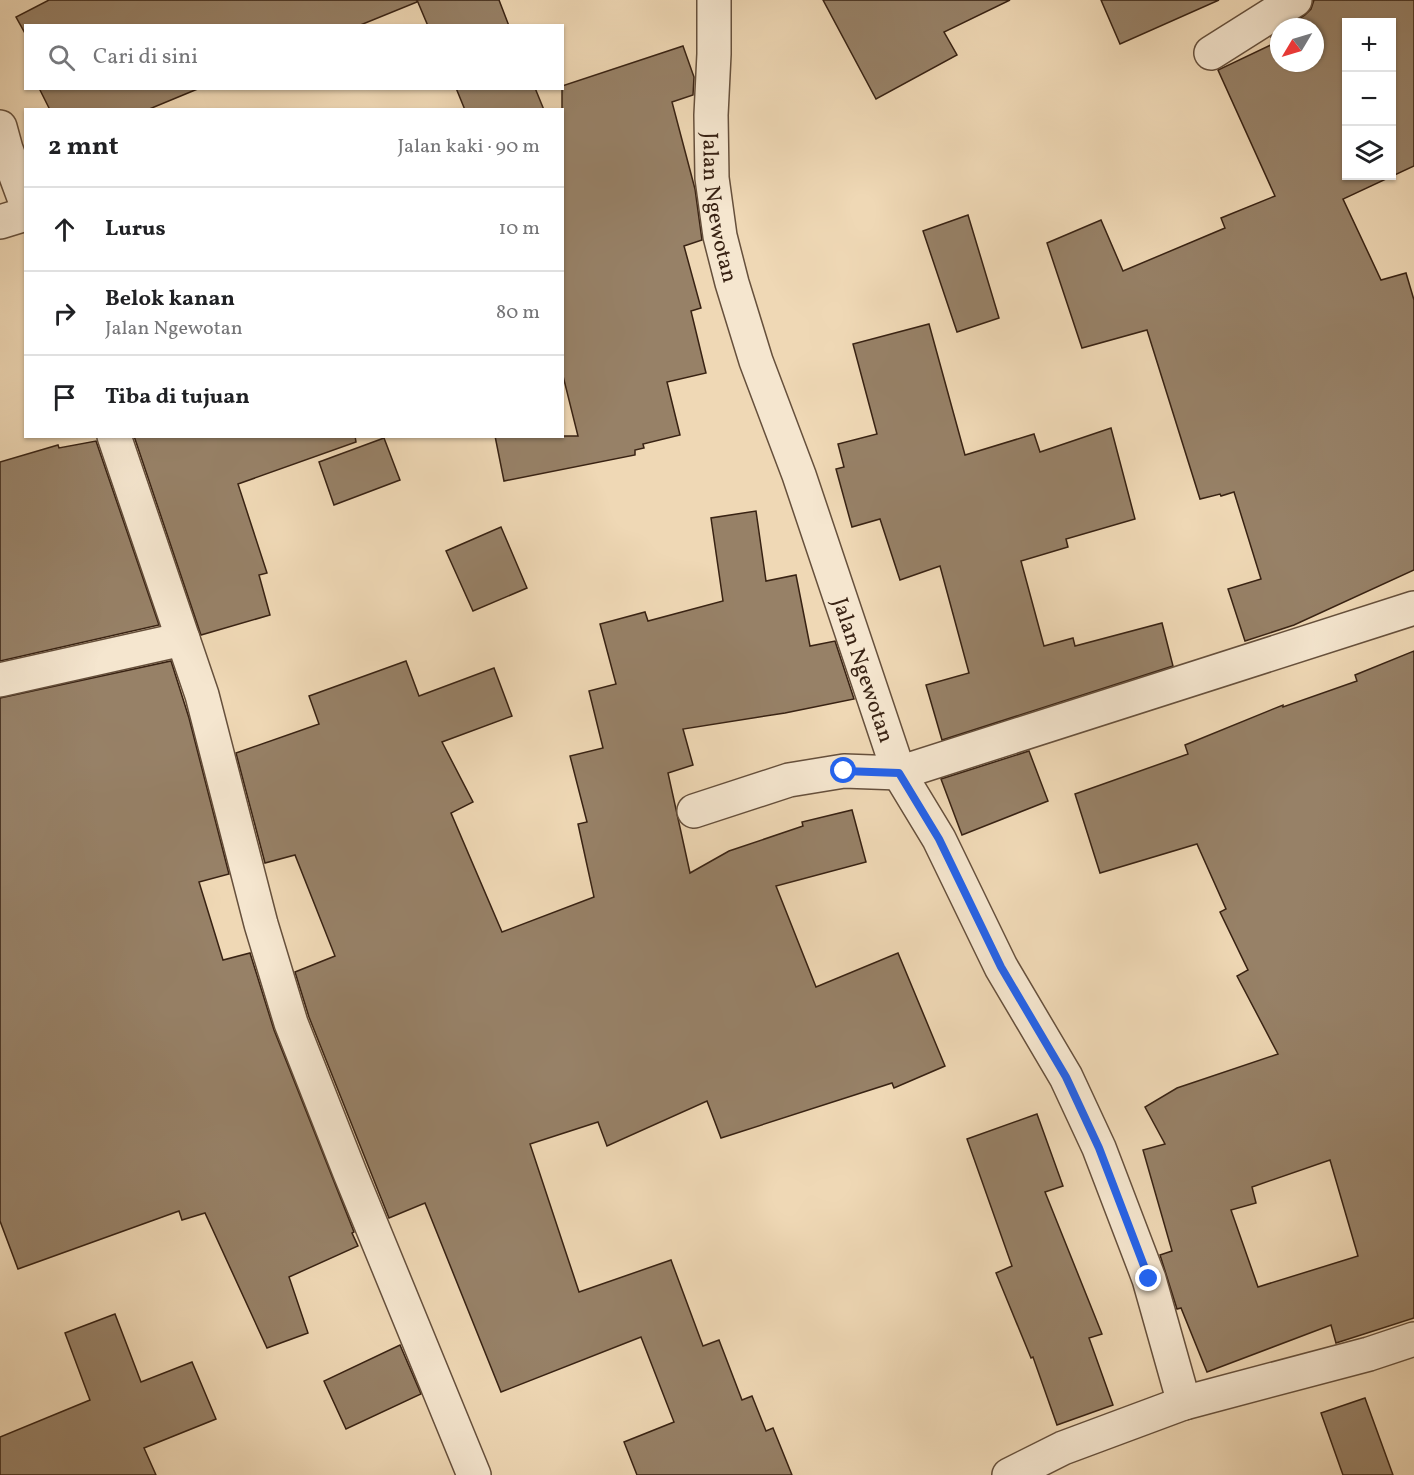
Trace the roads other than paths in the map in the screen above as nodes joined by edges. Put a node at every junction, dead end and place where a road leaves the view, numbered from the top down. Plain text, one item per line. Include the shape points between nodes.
1 (714, 0) edge
2 (1295, 0) edge
3 (1211, 53) dead end
4 (0, 127) edge
5 (24, 198) edge
6 (24, 215) edge
7 (0, 222) edge
8 (115, 438) edge
9 (1414, 608) edge
10 (183, 639) junction
11 (0, 680) edge
12 (899, 773) junction
13 (694, 811) dead end
14 (1414, 1339) edge
15 (1184, 1403) junction
16 (474, 1475) edge
17 (1009, 1475) edge

1 - 12 street, Jalan Ngewotan via 712,178 720,236 756,361 800,475
2 - 3 street
4 - 5 street
6 - 7 street
8 - 10 street
9 - 12 street
10 - 11 street
10 - 16 street via 202,695 261,924 291,1023
12 - 13 street via 844,771 789,780
12 - 15 street, Jalan Ngewotan via 939,839 1001,967 1066,1077 1099,1148 1149,1279
14 - 15 street
15 - 17 street via 1063,1448

